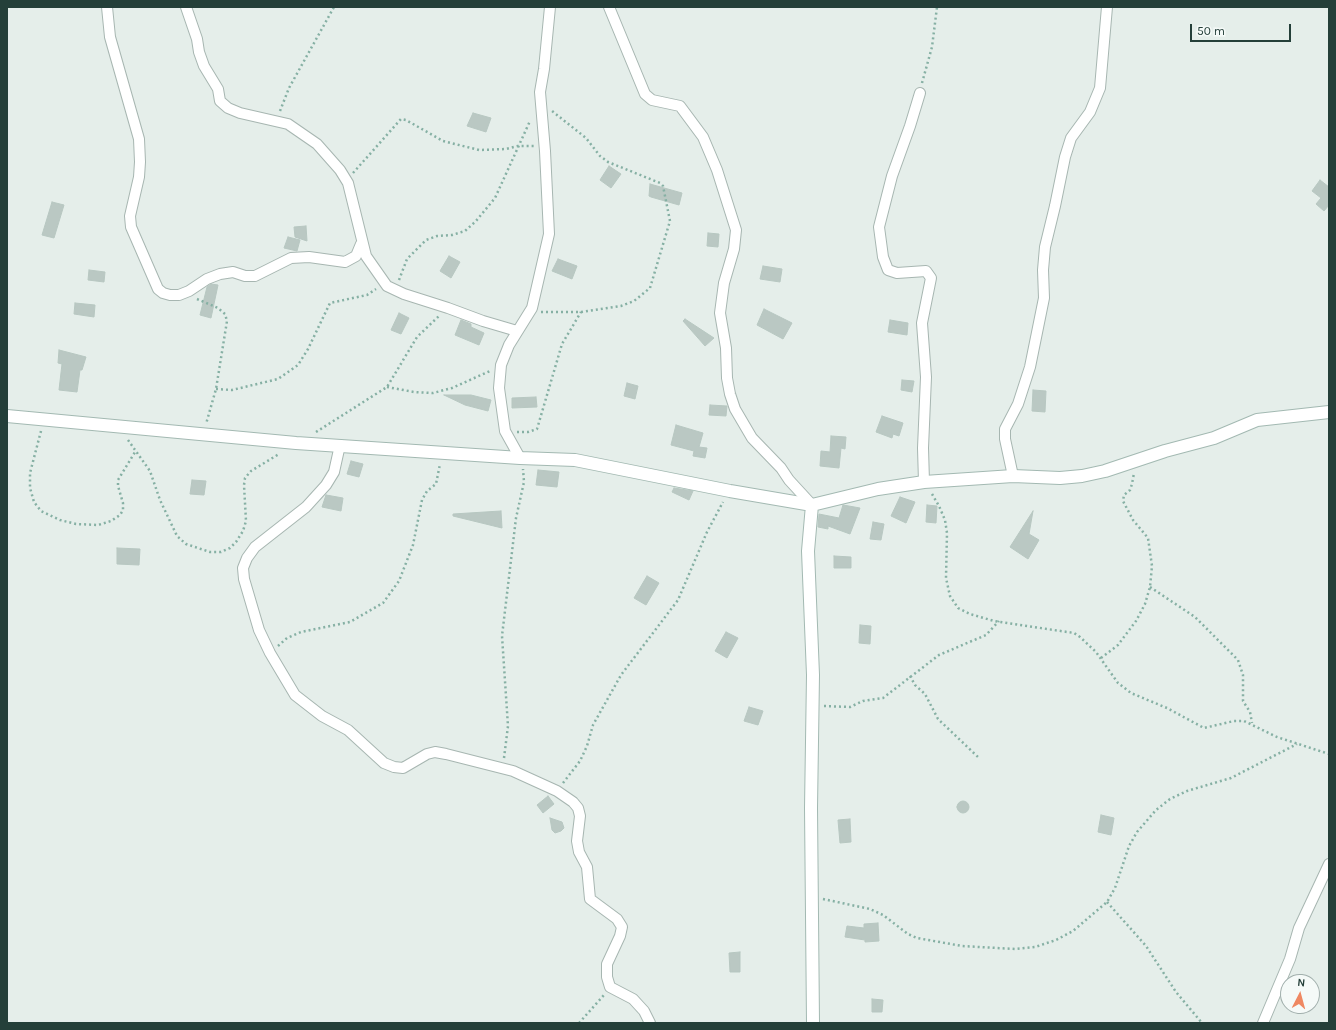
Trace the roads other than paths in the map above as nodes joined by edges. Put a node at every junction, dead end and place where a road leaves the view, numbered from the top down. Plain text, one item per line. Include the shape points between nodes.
1 (107, 7) edge
2 (186, 7) edge
3 (550, 7) edge
4 (609, 7) edge
5 (1107, 7) edge
6 (920, 93) road end
7 (361, 244) junction
8 (517, 331) junction
9 (1329, 412) edge
10 (7, 416) edge
11 (340, 445) junction
12 (520, 458) junction
13 (1013, 476) junction
14 (924, 482) junction
15 (812, 504) junction
16 (1329, 864) edge
17 (650, 1023) edge
18 (813, 1023) edge
19 (1263, 1023) edge

1 - 7 street via 110,37 139,139 139,177 130,216 131,227 158,289 170,295 189,291 220,274 233,272 255,276 291,258 336,262 352,260
2 - 7 street via 204,66 218,89 220,101 240,113 288,124 317,144 346,181
3 - 8 street via 540,92 549,234 532,308
4 - 15 street via 645,94 652,100 680,106 703,137 717,170 736,230 720,313 730,394 735,409 752,438
5 - 13 street via 1100,88 1090,112 1071,138 1065,157 1044,247 1044,291 1034,346 1020,398 1005,429
6 - 14 street via 892,176 879,227 883,257 888,270 898,273 926,271 931,278 922,323 926,377
7 - 8 street via 366,256 387,286 397,292
8 - 12 street via 501,365 499,388 505,431
9 - 13 street via 1257,420 1214,438 1074,477
10 - 11 street
11 - 12 street
11 - 17 street via 334,472 326,484 306,507 255,547 242,568 259,630 270,653 295,696 348,730 389,765 402,768 435,752 503,768 557,791 573,802 580,816 577,841 579,852 588,867 590,899 617,919 622,926 607,964 610,987 633,1000 644,1011
12 - 15 street via 575,460 730,491
13 - 14 street
14 - 15 street
15 - 18 street via 808,551 813,675
16 - 19 street via 1299,928 1290,959

